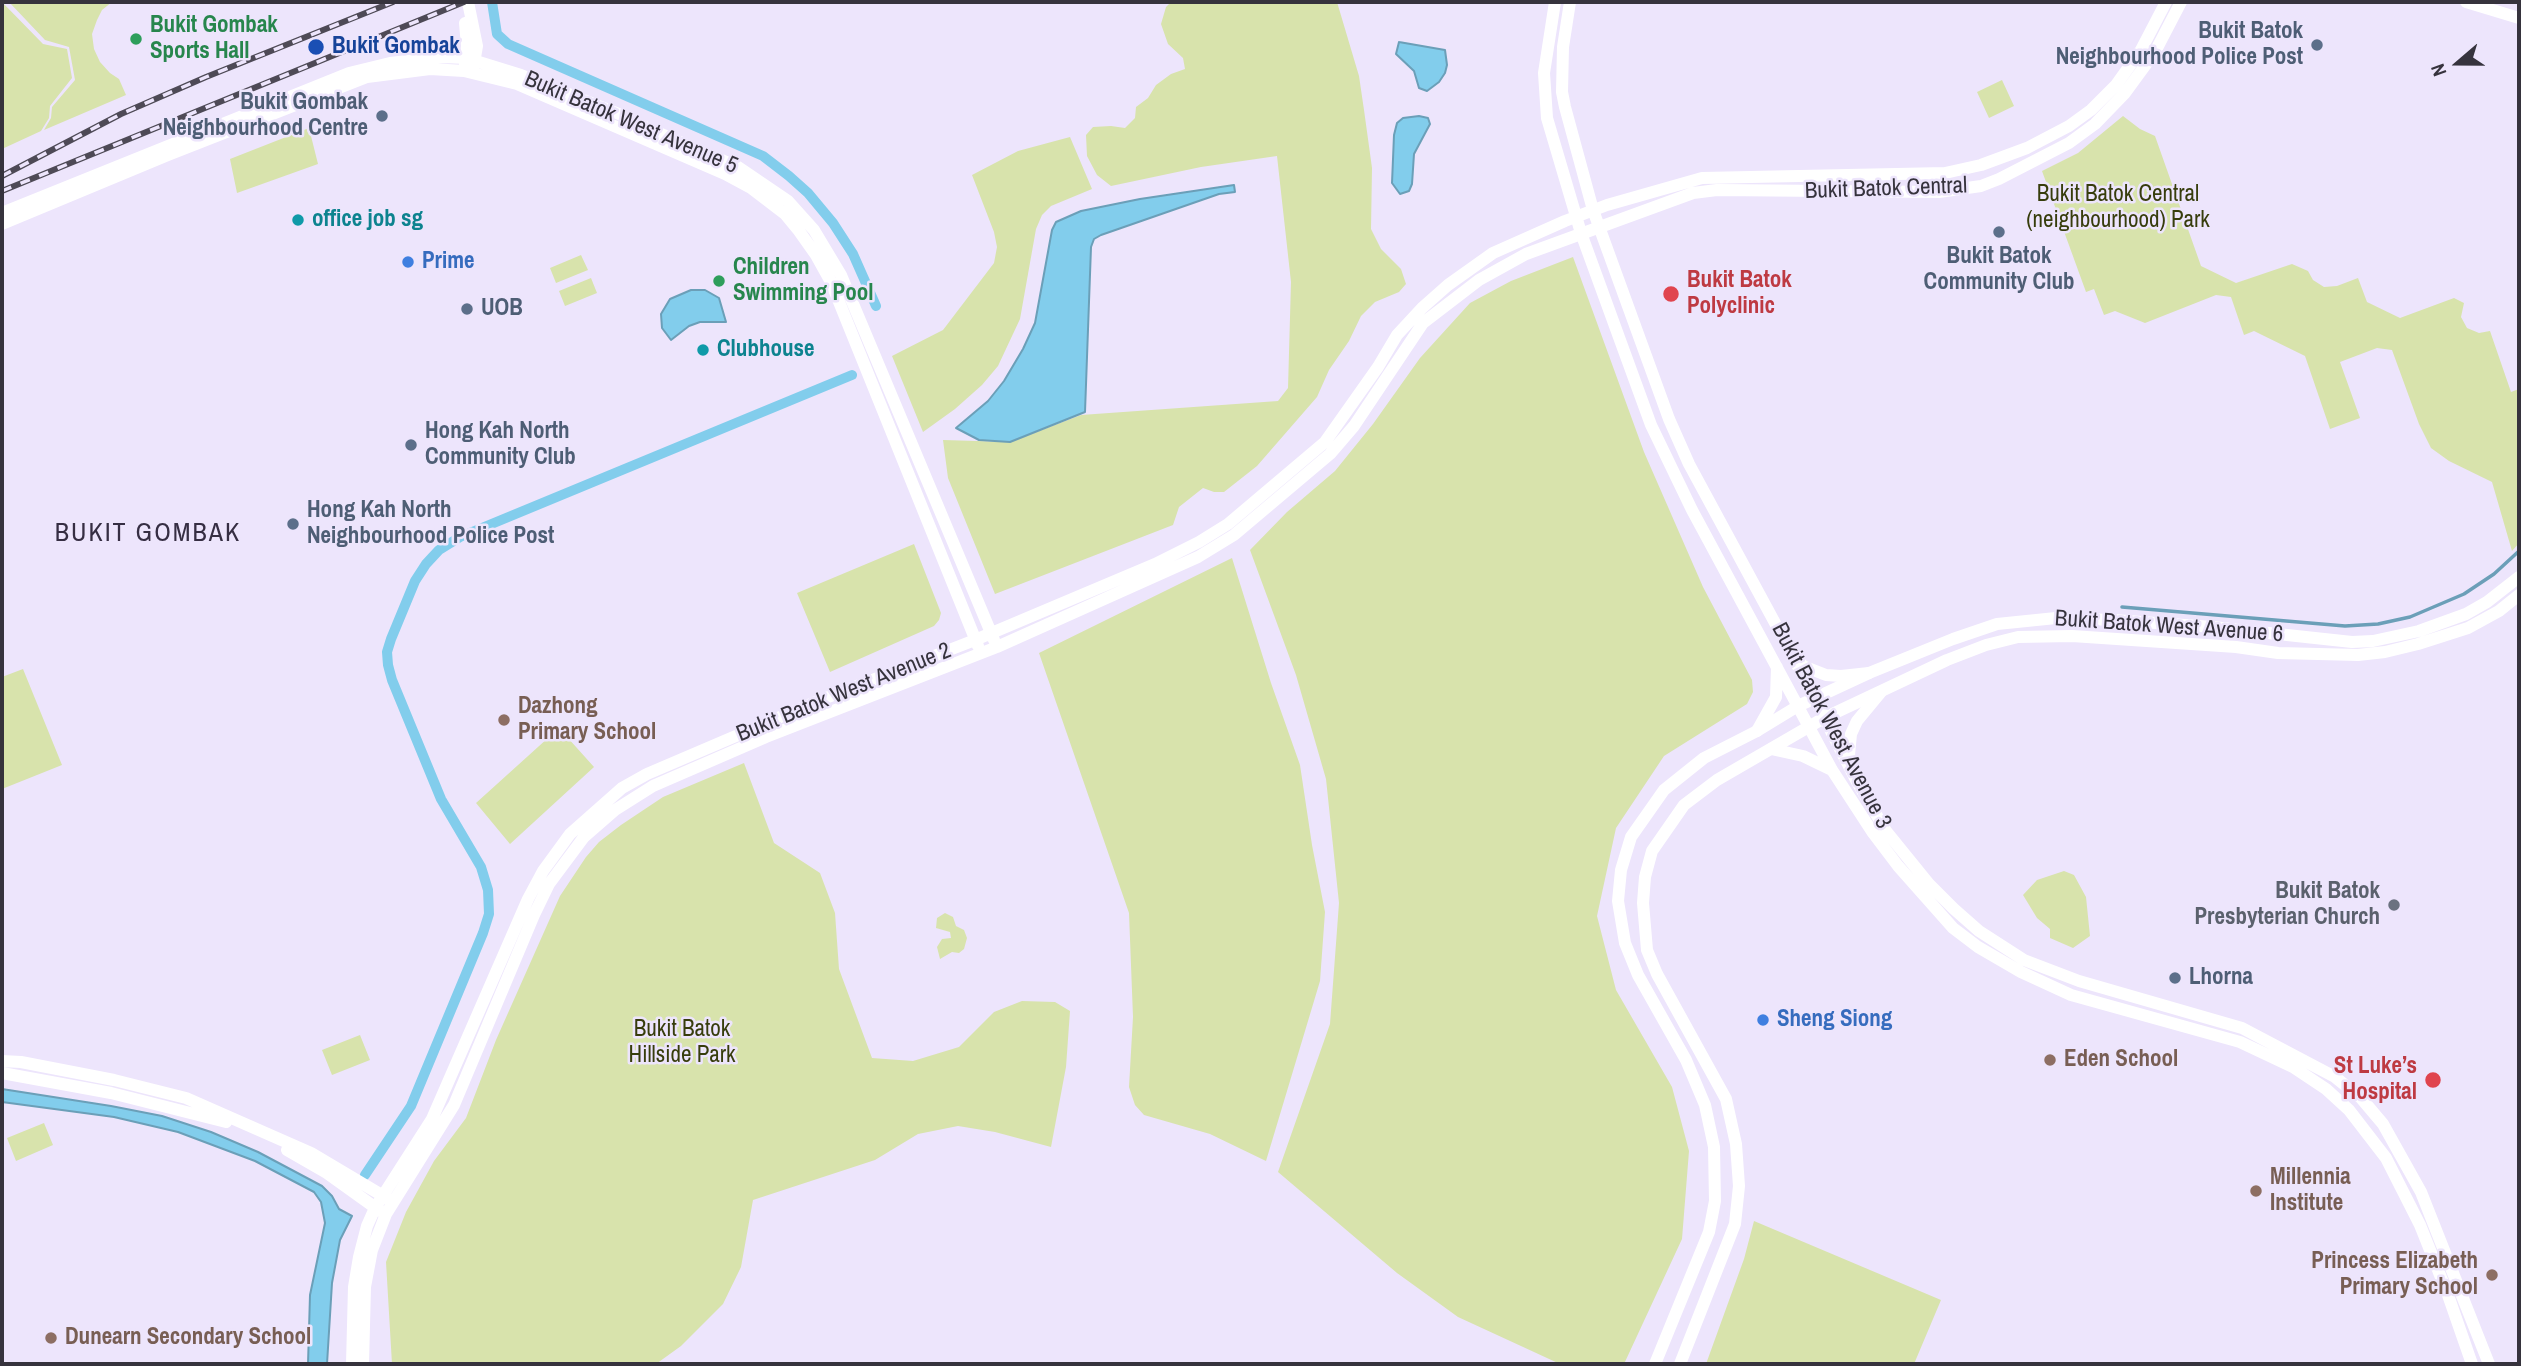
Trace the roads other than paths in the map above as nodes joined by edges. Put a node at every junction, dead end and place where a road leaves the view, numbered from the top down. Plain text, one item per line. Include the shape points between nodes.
1 (461, 2) edge
2 (468, 2) edge
3 (1555, 2) edge
4 (1570, 2) edge
5 (2166, 2) edge
6 (2181, 2) edge
7 (2466, 2) edge
8 (2519, 18) edge
9 (469, 66) junction
10 (1593, 211) junction
11 (2, 213) edge
12 (1576, 217) junction
13 (2, 224) edge
14 (1599, 226) junction
15 (1581, 233) junction
16 (2519, 577) edge
17 (2519, 596) edge
18 (991, 632) junction
19 (975, 640) junction
20 (997, 647) junction
21 (1788, 647) junction
22 (981, 653) junction
23 (1777, 667) junction
24 (1869, 673) junction
25 (1881, 692) junction
26 (1814, 699) junction
27 (1798, 706) junction
28 (1824, 719) junction
29 (1809, 727) junction
30 (1757, 732) junction
31 (1770, 748) junction
32 (1832, 770) junction
33 (1857, 782) junction
34 (2, 1061) edge
35 (2, 1073) edge
36 (388, 1199) junction
37 (381, 1211) junction
38 (352, 1364) edge
39 (363, 1364) edge
40 (1655, 1364) edge
41 (1680, 1364) edge
42 (2472, 1364) edge
43 (2488, 1364) edge

1 - 9 main road
2 - 9 main road via 477,46
3 - 12 main road via 1544,74 1547,118
4 - 10 main road via 1562,92
5 - 10 main road, Bukit Batok Central via 2127,70 2091,110 2027,148 1981,165 1909,175 1702,178
6 - 14 main road, Bukit Batok Central via 2155,52 2101,118 2069,143 1981,186 1939,192 1717,190 1693,193
7 - 8 main road
9 - 11 main road, Bukit Batok West Avenue 5 via 444,57 390,62 349,73
9 - 13 main road, Bukit Batok West Avenue 5 via 360,79
9 - 18 main road, Bukit Batok West Avenue 5 via 521,75 624,116 727,162 775,191 797,211 841,275
9 - 19 main road, Bukit Batok West Avenue 5 via 725,174 785,214 831,282
10 - 12 main road, Bukit Batok Central
10 - 14 main road
12 - 15 main road
12 - 18 main road, Bukit Batok West Avenue 2 via 1493,253 1448,285 1398,335 1325,442 1228,524 1155,564
14 - 15 main road, Bukit Batok Central
14 - 21 main road, Bukit Batok West Avenue 3 via 1689,464
15 - 20 main road, Bukit Batok West Avenue 2 via 1526,254 1479,280 1423,323 1330,454 1234,535 1173,569
15 - 23 main road, Bukit Batok West Avenue 3 via 1651,425
16 - 24 main road, Bukit Batok West Avenue 6 via 2466,614 2372,641 2113,620 2028,619 1969,632
17 - 25 main road, Bukit Batok West Avenue 6 via 2468,628 2385,653 2336,656 2126,639 2018,637 1954,657
18 - 19 main road, Bukit Batok West Avenue 2
18 - 20 main road, Bukit Batok West Avenue 5
19 - 22 main road, Bukit Batok West Avenue 5
19 - 36 main road, Bukit Batok West Avenue 2 via 648,774 588,816 542,870 432,1119
20 - 22 main road, Bukit Batok West Avenue 2
21 - 24 main road via 1803,666 1826,675
21 - 26 main road, Bukit Batok West Avenue 3
22 - 36 main road, Bukit Batok West Avenue 2 via 653,786 591,830 549,884 454,1105
23 - 27 main road, Bukit Batok West Avenue 3
23 - 30 main road via 1776,697
24 - 26 main road, Bukit Batok West Avenue 6
25 - 28 main road, Bukit Batok West Avenue 6
25 - 33 main road via 1852,734 1849,755
26 - 27 main road, Bukit Batok West Avenue 6
26 - 28 main road, Bukit Batok West Avenue 3
27 - 29 main road, Bukit Batok West Avenue 3
27 - 30 main road, Bukit Batok West Avenue 6
28 - 29 main road, Bukit Batok West Avenue 6
28 - 33 main road, Bukit Batok West Avenue 3
29 - 31 main road, Bukit Batok West Avenue 6
29 - 32 main road, Bukit Batok West Avenue 3
30 - 40 main road, Bukit Batok West Avenue 6 via 1704,758 1664,790 1631,838 1621,870 1618,901 1625,943 1706,1105 1716,1168 1709,1232
31 - 32 main road
31 - 41 main road, Bukit Batok West Avenue 6 via 1684,805 1652,851 1645,877 1647,950 1726,1099 1738,1166 1735,1224
32 - 42 main road, Bukit Batok West Avenue 3 via 1898,866 1953,928 1978,947 2071,995 2241,1042 2293,1067 2350,1110 2386,1158 2420,1225
33 - 43 main road, Bukit Batok West Avenue 3 via 1886,831 1928,884 1979,931 2024,960 2079,981 2242,1028 2335,1077 2361,1098 2393,1140 2421,1192
34 - 36 main road via 186,1098 311,1153
35 - 37 main road via 222,1120 298,1156
36 - 37 main road, Bukit Batok West Avenue 2
37 - 38 main road, Bukit Batok West Avenue 2 via 367,1226 356,1277
37 - 39 main road, Bukit Batok West Avenue 2 via 365,1287

